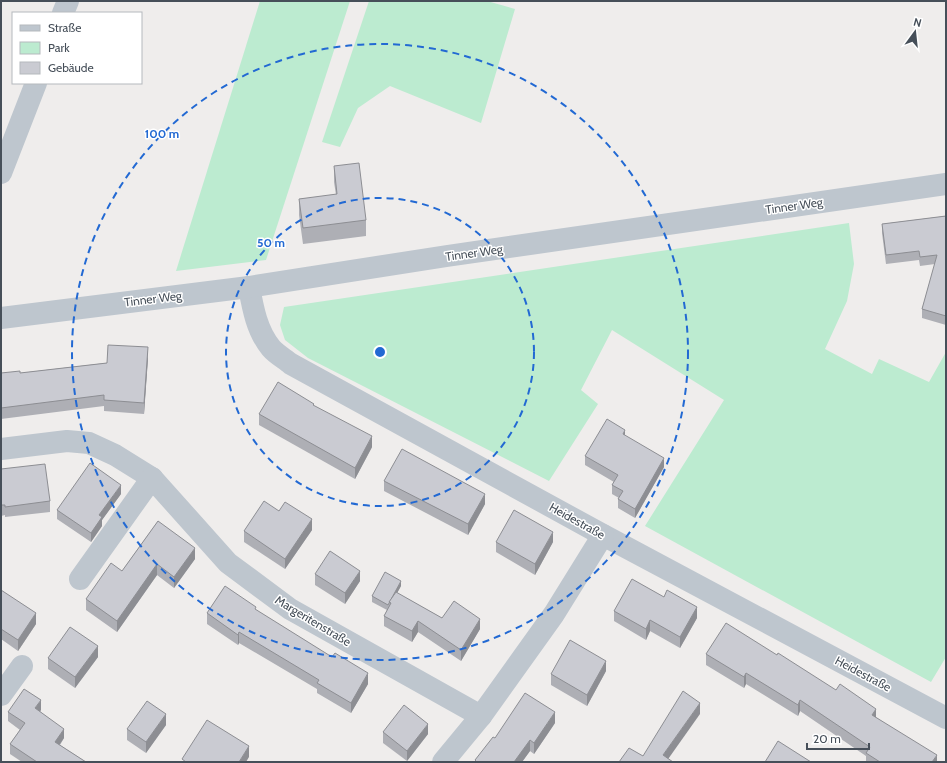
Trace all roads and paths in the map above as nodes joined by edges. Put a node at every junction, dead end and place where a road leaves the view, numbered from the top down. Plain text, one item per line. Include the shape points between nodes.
1 (68, 1) edge
2 (63, 12) edge
3 (36, 84) edge
4 (1, 173) edge
5 (946, 184) edge
6 (249, 287) junction
7 (1, 318) edge
8 (1, 449) edge
9 (152, 478) junction
10 (603, 535) junction
11 (80, 579) dead end
12 (22, 666) dead end
13 (1, 695) edge
14 (481, 716) junction
15 (946, 718) edge
16 (443, 762) edge

1 - 2 street
3 - 4 street
5 - 6 street, Tinner Weg
6 - 7 street, Tinner Weg
6 - 10 street, Heidestraße via 260,331 272,349 291,364
8 - 9 street, Margeritenstraße via 67,441 89,443 115,455
9 - 11 street
9 - 14 street, Margeritenstraße via 228,562 290,610
10 - 14 street via 554,614
10 - 15 street, Heidestraße
12 - 13 street
14 - 16 street

